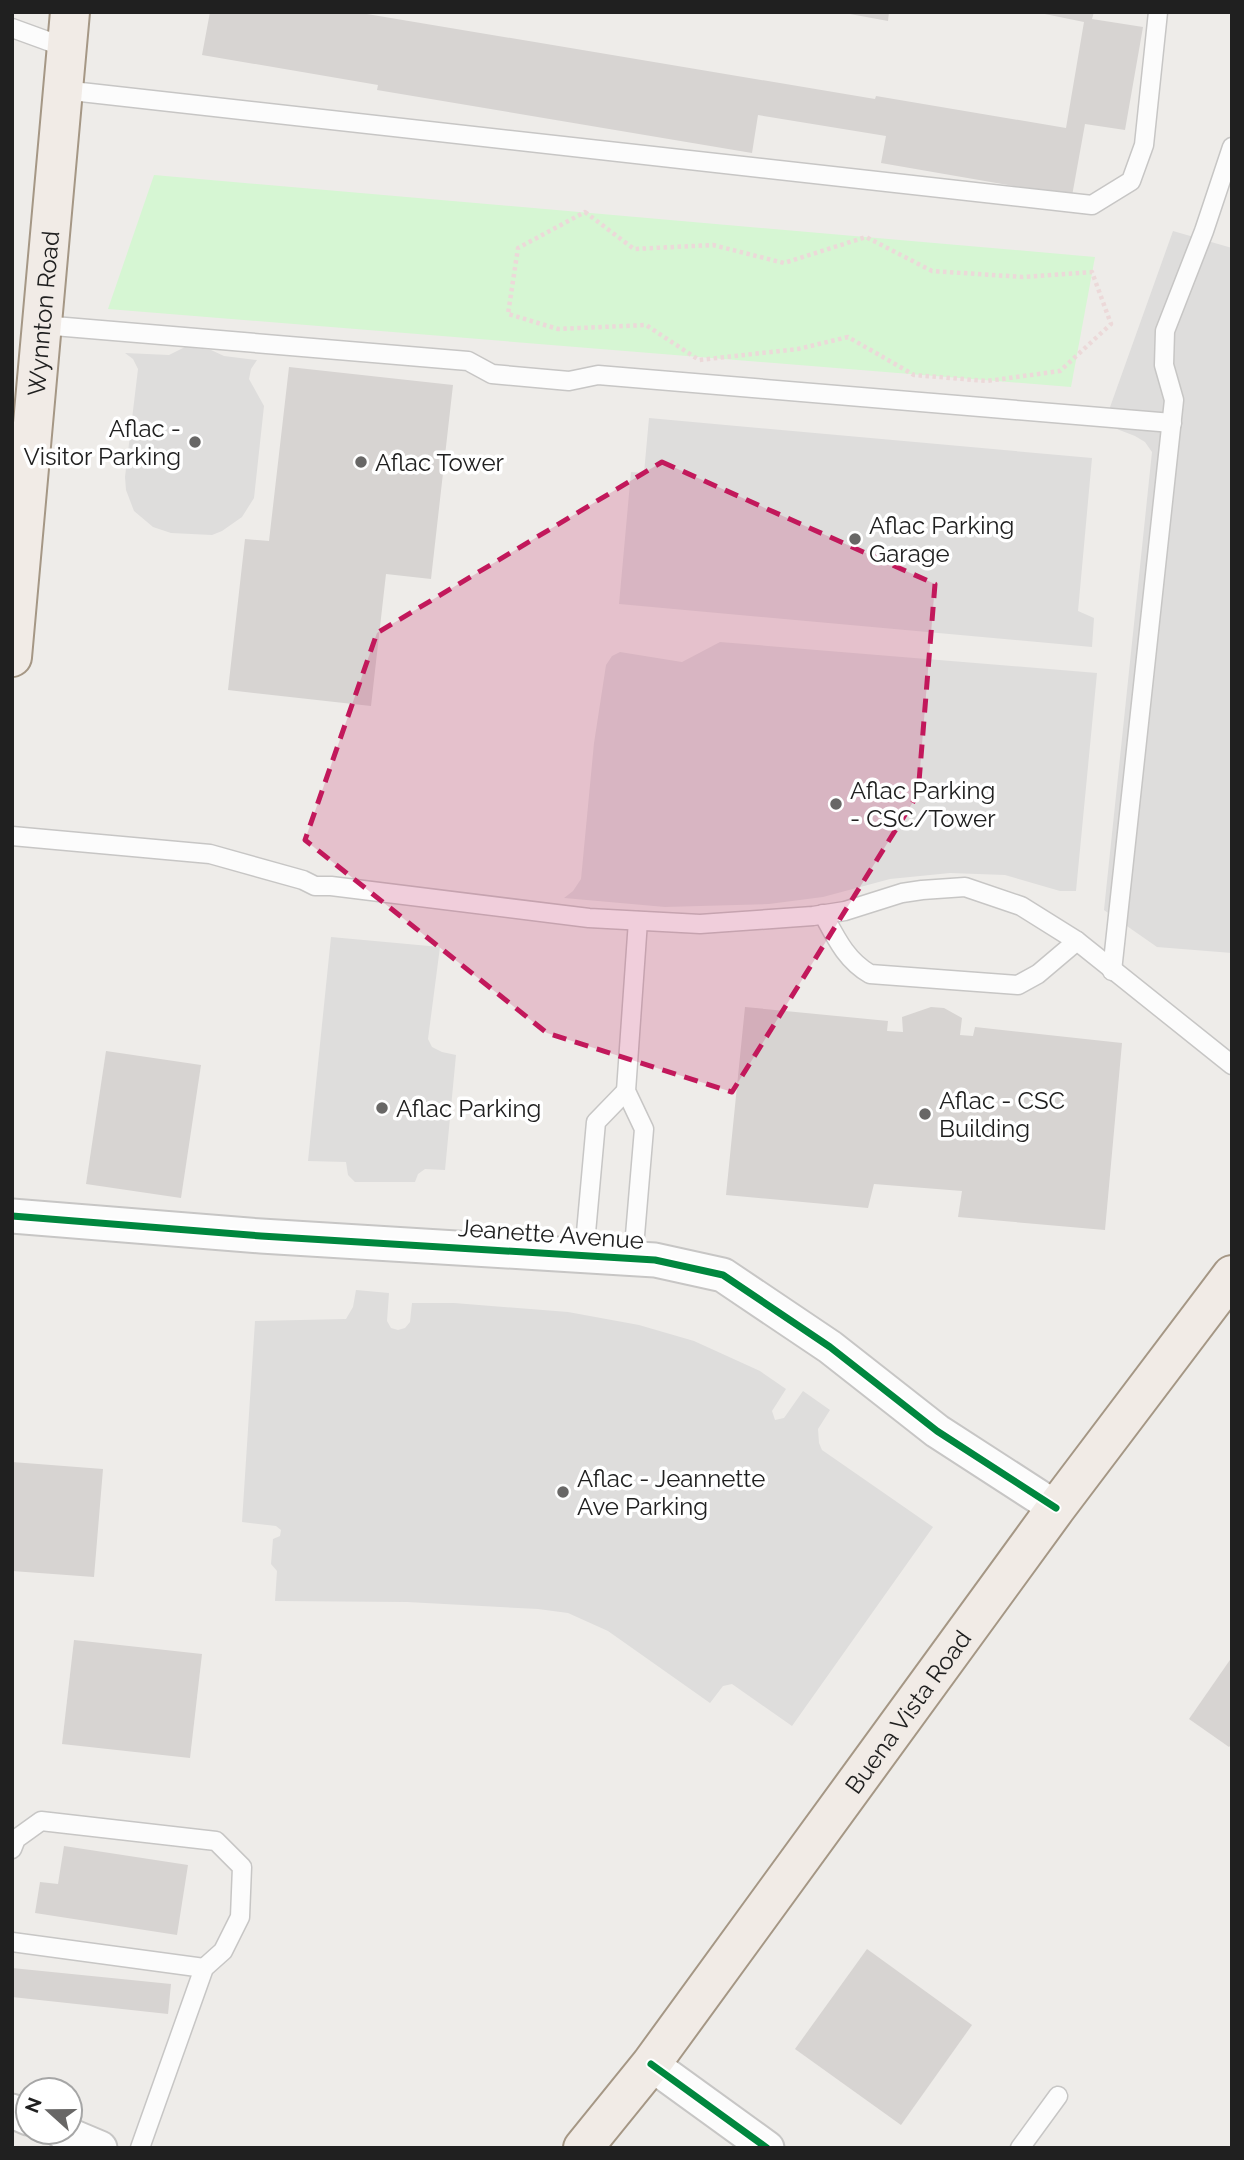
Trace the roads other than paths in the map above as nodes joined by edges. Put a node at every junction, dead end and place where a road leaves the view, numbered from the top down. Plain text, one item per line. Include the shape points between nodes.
1 (1158, 12) edge
2 (12, 28) edge
3 (69, 30) edge
4 (63, 90) junction
5 (1232, 147) edge
6 (42, 325) junction
7 (1172, 423) junction
8 (14, 610) edge
9 (12, 657) edge
10 (12, 836) edge
11 (823, 914) junction
12 (638, 921) junction
13 (1077, 941) junction
14 (1112, 971) junction
15 (1232, 1065) edge
16 (626, 1091) junction
17 (12, 1216) edge
18 (584, 1255) junction
19 (633, 1259) junction
20 (1232, 1275) edge
21 (1056, 1508) junction
22 (12, 1849) edge
23 (12, 1942) edge
24 (204, 1968) junction
25 (651, 2064) junction
26 (1058, 2096) dead end
27 (140, 2148) edge
28 (583, 2148) edge
29 (767, 2148) edge
30 (1020, 2148) edge

1 - 4 lane via 1144,145 1131,180 1092,205
2 - 3 lane
3 - 4 main road, Wynnton Road
4 - 6 main road, Wynnton Road
5 - 7 lane via 1165,331 1164,365 1174,400
6 - 7 lane via 468,360 492,374 569,381 598,375
6 - 8 main road, Wynnton Road
7 - 14 lane
8 - 9 main road, Wynnton Road
10 - 12 lane via 210,854 315,886
11 - 12 lane via 699,924
11 - 13 lane via 902,893 965,887 1021,906
11 - 13 lane via 850,959 870,974 1018,985
12 - 16 lane
13 - 14 lane
14 - 15 lane
16 - 18 lane via 596,1122
16 - 19 lane via 644,1129
17 - 18 street, Jeanette Avenue
18 - 19 street, Jeanette Avenue
19 - 21 street, Jeanette Avenue via 723,1275 830,1347 937,1431
20 - 21 main road, Buena Vista Road
21 - 25 main road, Buena Vista Road
22 - 24 lane via 16,1839 41,1821 216,1841 242,1867 240,1917 223,1951
23 - 24 lane
24 - 27 lane
25 - 28 main road, Buena Vista Road
25 - 29 street
26 - 30 lane

